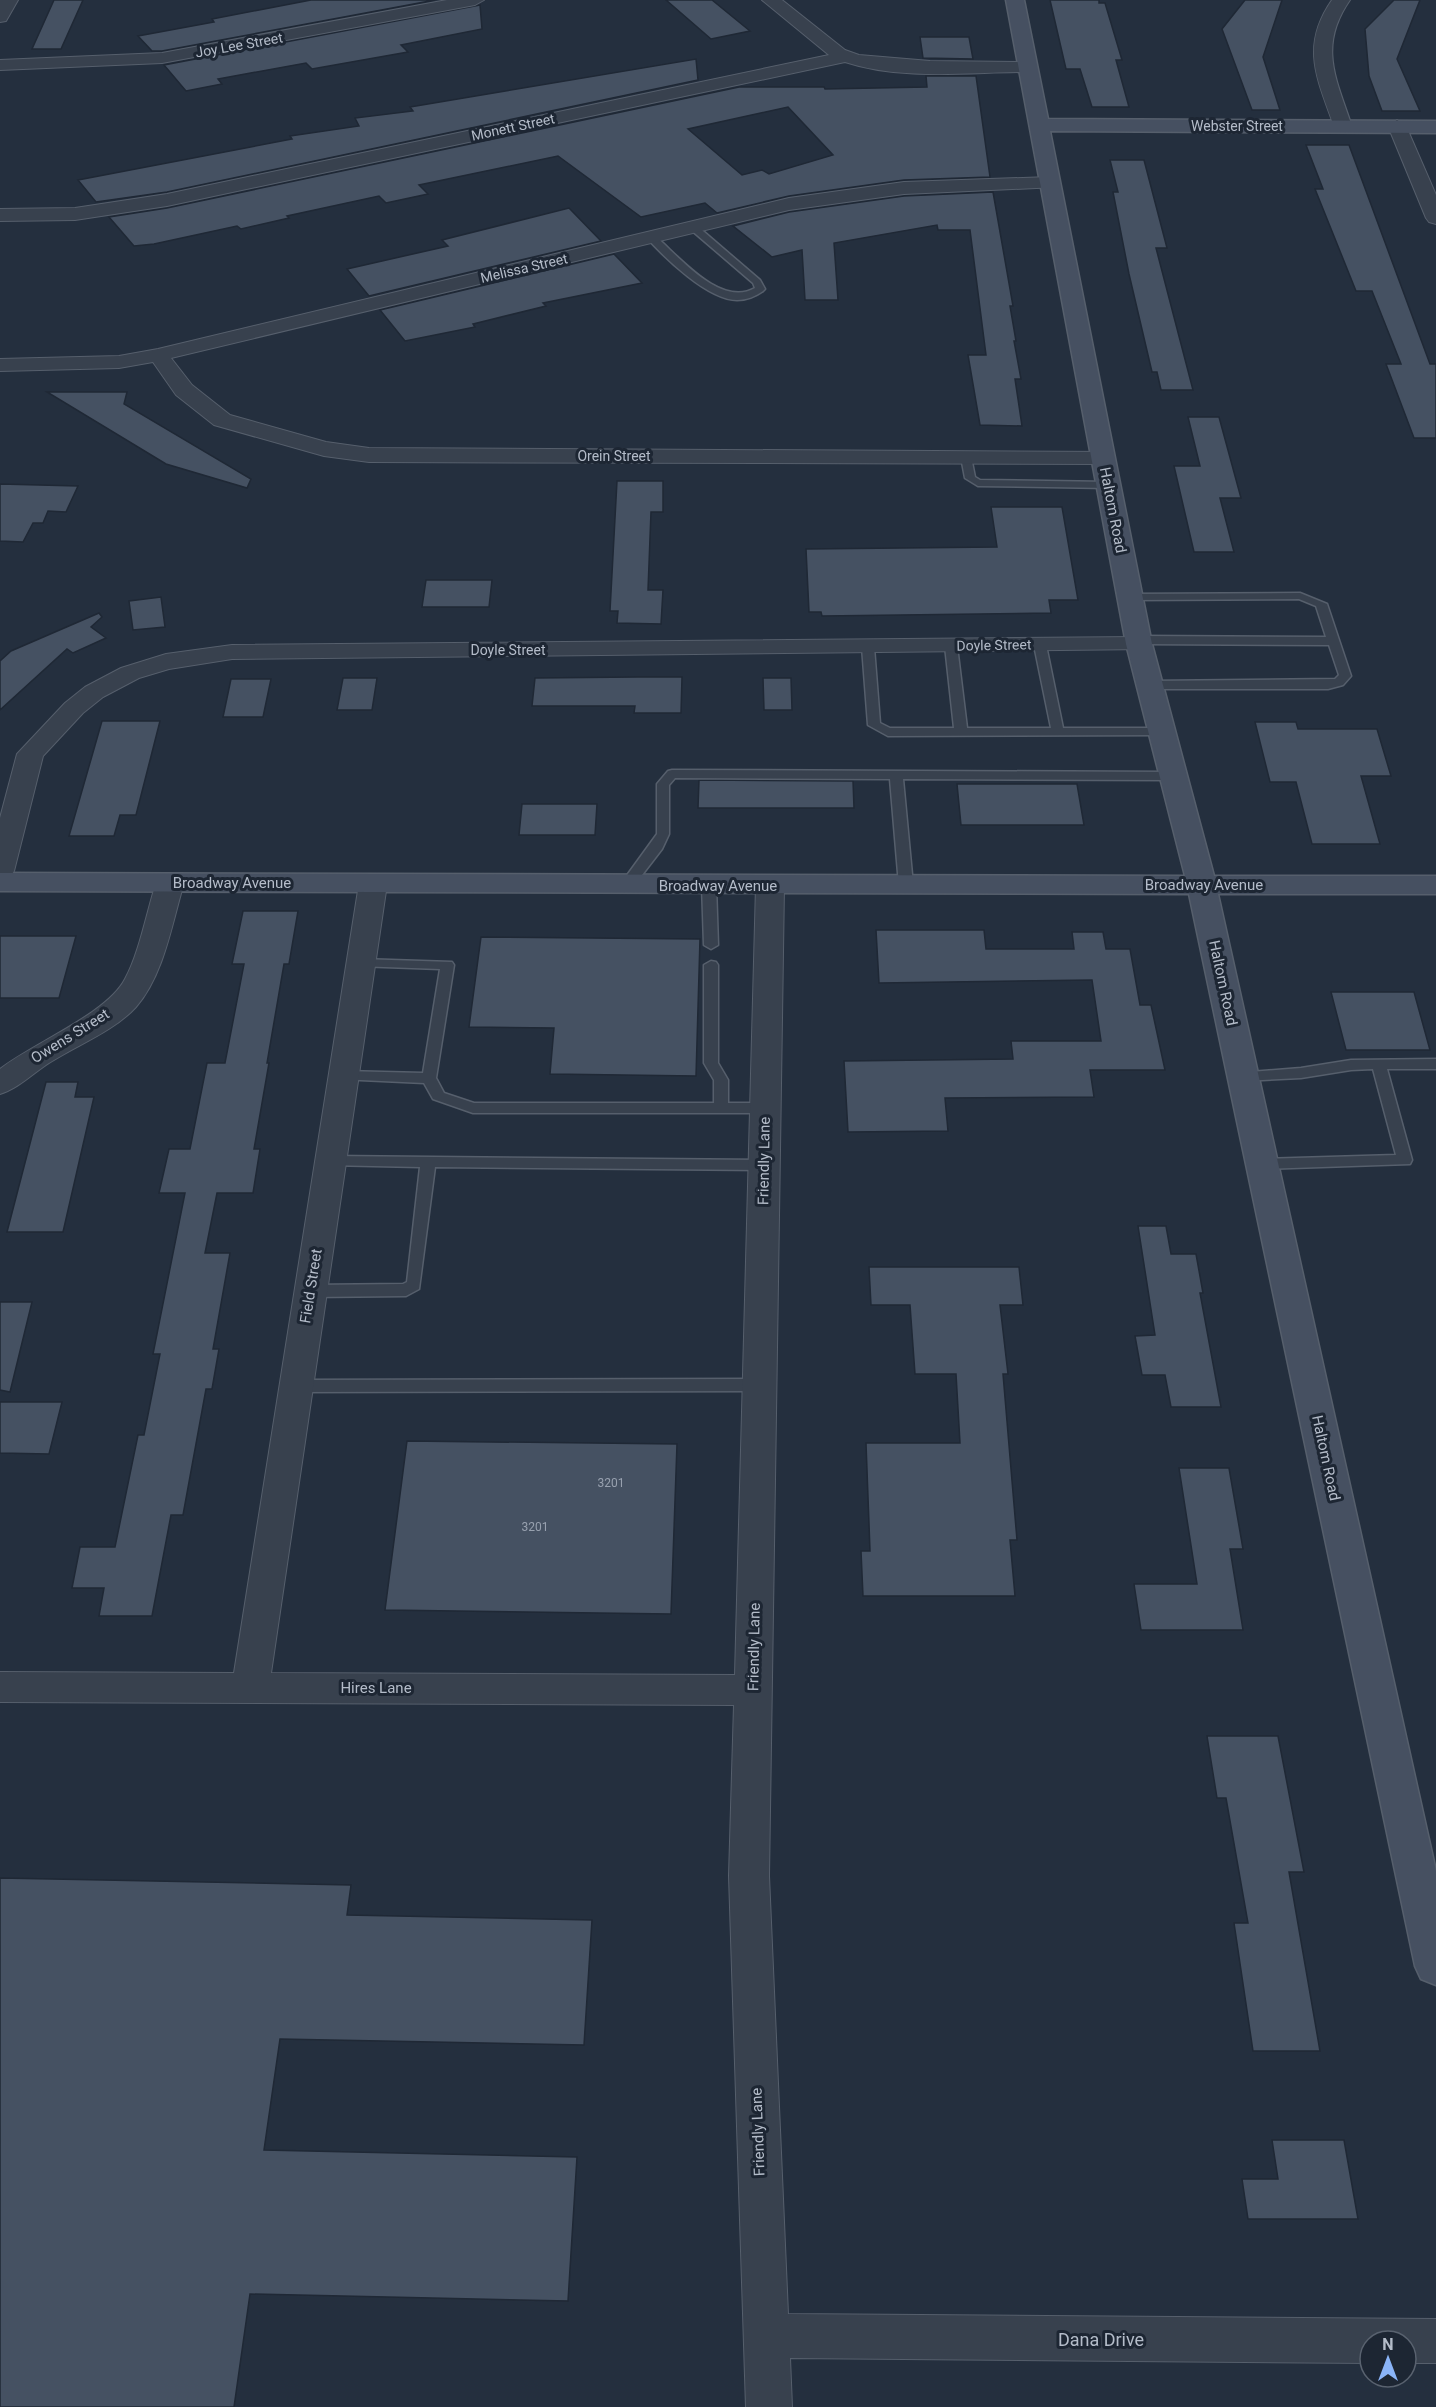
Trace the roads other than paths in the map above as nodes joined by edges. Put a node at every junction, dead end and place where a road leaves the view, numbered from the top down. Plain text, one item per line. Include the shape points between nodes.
1 (9, 0) edge
2 (475, 0) edge
3 (771, 0) edge
4 (1015, 0) edge
5 (1341, 0) edge
6 (0, 17) edge
7 (845, 57) junction
8 (0, 65) edge
9 (1028, 67) junction
10 (1039, 125) junction
11 (1343, 126) junction
12 (1397, 126) junction
13 (1436, 127) edge
14 (1050, 183) junction
15 (0, 215) edge
16 (1436, 218) edge
17 (693, 227) junction
18 (651, 237) junction
19 (158, 355) junction
20 (0, 365) edge
21 (966, 457) junction
22 (1103, 458) junction
23 (1109, 485) junction
24 (1130, 597) junction
25 (1333, 640) junction
26 (1139, 642) junction
27 (1040, 645) junction
28 (868, 646) junction
29 (951, 646) junction
30 (1150, 685) junction
31 (961, 732) junction
32 (1058, 732) junction
33 (1162, 732) junction
34 (896, 775) junction
35 (1173, 776) junction
36 (0, 871) edge
37 (0, 882) edge
38 (170, 883) junction
39 (373, 884) junction
40 (1201, 884) junction
41 (627, 885) junction
42 (709, 885) junction
43 (906, 885) junction
44 (1436, 885) edge
45 (770, 886) junction
46 (711, 945) dead end
47 (361, 963) junction
48 (711, 965) dead end
49 (1436, 1064) edge
50 (1379, 1065) junction
51 (344, 1076) junction
52 (1243, 1076) junction
53 (429, 1078) junction
54 (0, 1083) edge
55 (721, 1108) junction
56 (765, 1108) junction
57 (331, 1161) junction
58 (428, 1162) junction
59 (1262, 1164) junction
60 (764, 1165) junction
61 (310, 1291) junction
62 (759, 1385) junction
63 (296, 1386) junction
64 (0, 1688) edge
65 (250, 1688) junction
66 (753, 1690) junction
67 (1436, 1966) edge
68 (766, 2336) junction
69 (1436, 2341) edge
70 (769, 2407) edge

1 - 6 street
2 - 8 street, Joy Lee Street via 162,58
3 - 7 street
4 - 9 main road, Haltom Road
5 - 11 street via 1329,14 1322,36 1322,63
7 - 9 street, Monett Street via 861,62
7 - 15 street, Monett Street via 168,200 75,214
9 - 10 main road, Haltom Road
10 - 11 main road, Webster Street
10 - 14 main road, Haltom Road
11 - 12 main road, Webster Street
12 - 13 main road, Webster Street
12 - 16 street
14 - 17 street, Melissa Street via 854,193
14 - 22 main road, Haltom Road
17 - 18 street, Melissa Street
17 - 18 lane via 758,282 760,289 734,297 716,292
18 - 19 street, Melissa Street
19 - 20 street, Melissa Street via 119,362
19 - 21 street, Orein Street via 184,390 222,420 324,449 369,455
21 - 22 street, Orein Street
21 - 23 lane via 970,478 978,483
22 - 23 main road, Haltom Road
23 - 24 main road, Haltom Road
24 - 25 lane via 1300,596 1321,604
24 - 26 main road, Haltom Road
25 - 26 lane
25 - 30 lane via 1345,676 1328,685
26 - 27 street, Doyle Street
26 - 30 main road, Haltom Road
27 - 29 street, Doyle Street
27 - 32 lane
28 - 29 street, Doyle Street
28 - 31 lane via 874,725 888,732
28 - 36 street, Doyle Street via 232,651 166,662 130,673 94,692 30,754
29 - 31 lane
30 - 33 main road, Haltom Road
31 - 32 lane
32 - 33 lane
33 - 35 main road, Haltom Road
34 - 35 lane
34 - 41 lane via 672,774 663,784 663,834
34 - 43 lane
35 - 40 main road, Haltom Road
37 - 38 main road, Broadway Avenue
38 - 39 main road, Broadway Avenue
38 - 54 street, Owens Street via 140,979 125,1001
39 - 41 main road, Broadway Avenue
39 - 47 street, Field Street
40 - 43 main road, Broadway Avenue
40 - 44 main road, Broadway Avenue
40 - 52 main road, Haltom Road
41 - 42 main road, Broadway Avenue
42 - 45 main road, Broadway Avenue
42 - 46 lane
43 - 45 main road, Broadway Avenue
45 - 56 street, Friendly Lane
47 - 51 street, Field Street
47 - 53 lane via 447,965
48 - 55 lane via 711,1063 721,1080
49 - 50 lane
50 - 52 lane
50 - 59 lane via 1405,1160
51 - 53 lane
51 - 57 street, Field Street
52 - 59 main road, Haltom Road
53 - 55 lane via 438,1096 473,1108
55 - 56 lane
56 - 60 street, Friendly Lane
57 - 58 lane
57 - 61 street, Field Street
58 - 60 lane
58 - 61 lane via 414,1285 406,1290
59 - 67 main road, Haltom Road
60 - 62 street, Friendly Lane
61 - 63 street, Field Street
62 - 63 lane
62 - 66 street, Friendly Lane
63 - 65 street, Field Street
64 - 65 street, Hires Lane
65 - 66 street, Hires Lane
66 - 68 street, Friendly Lane via 749,1876
68 - 69 street, Dana Drive
68 - 70 street, Friendly Lane

